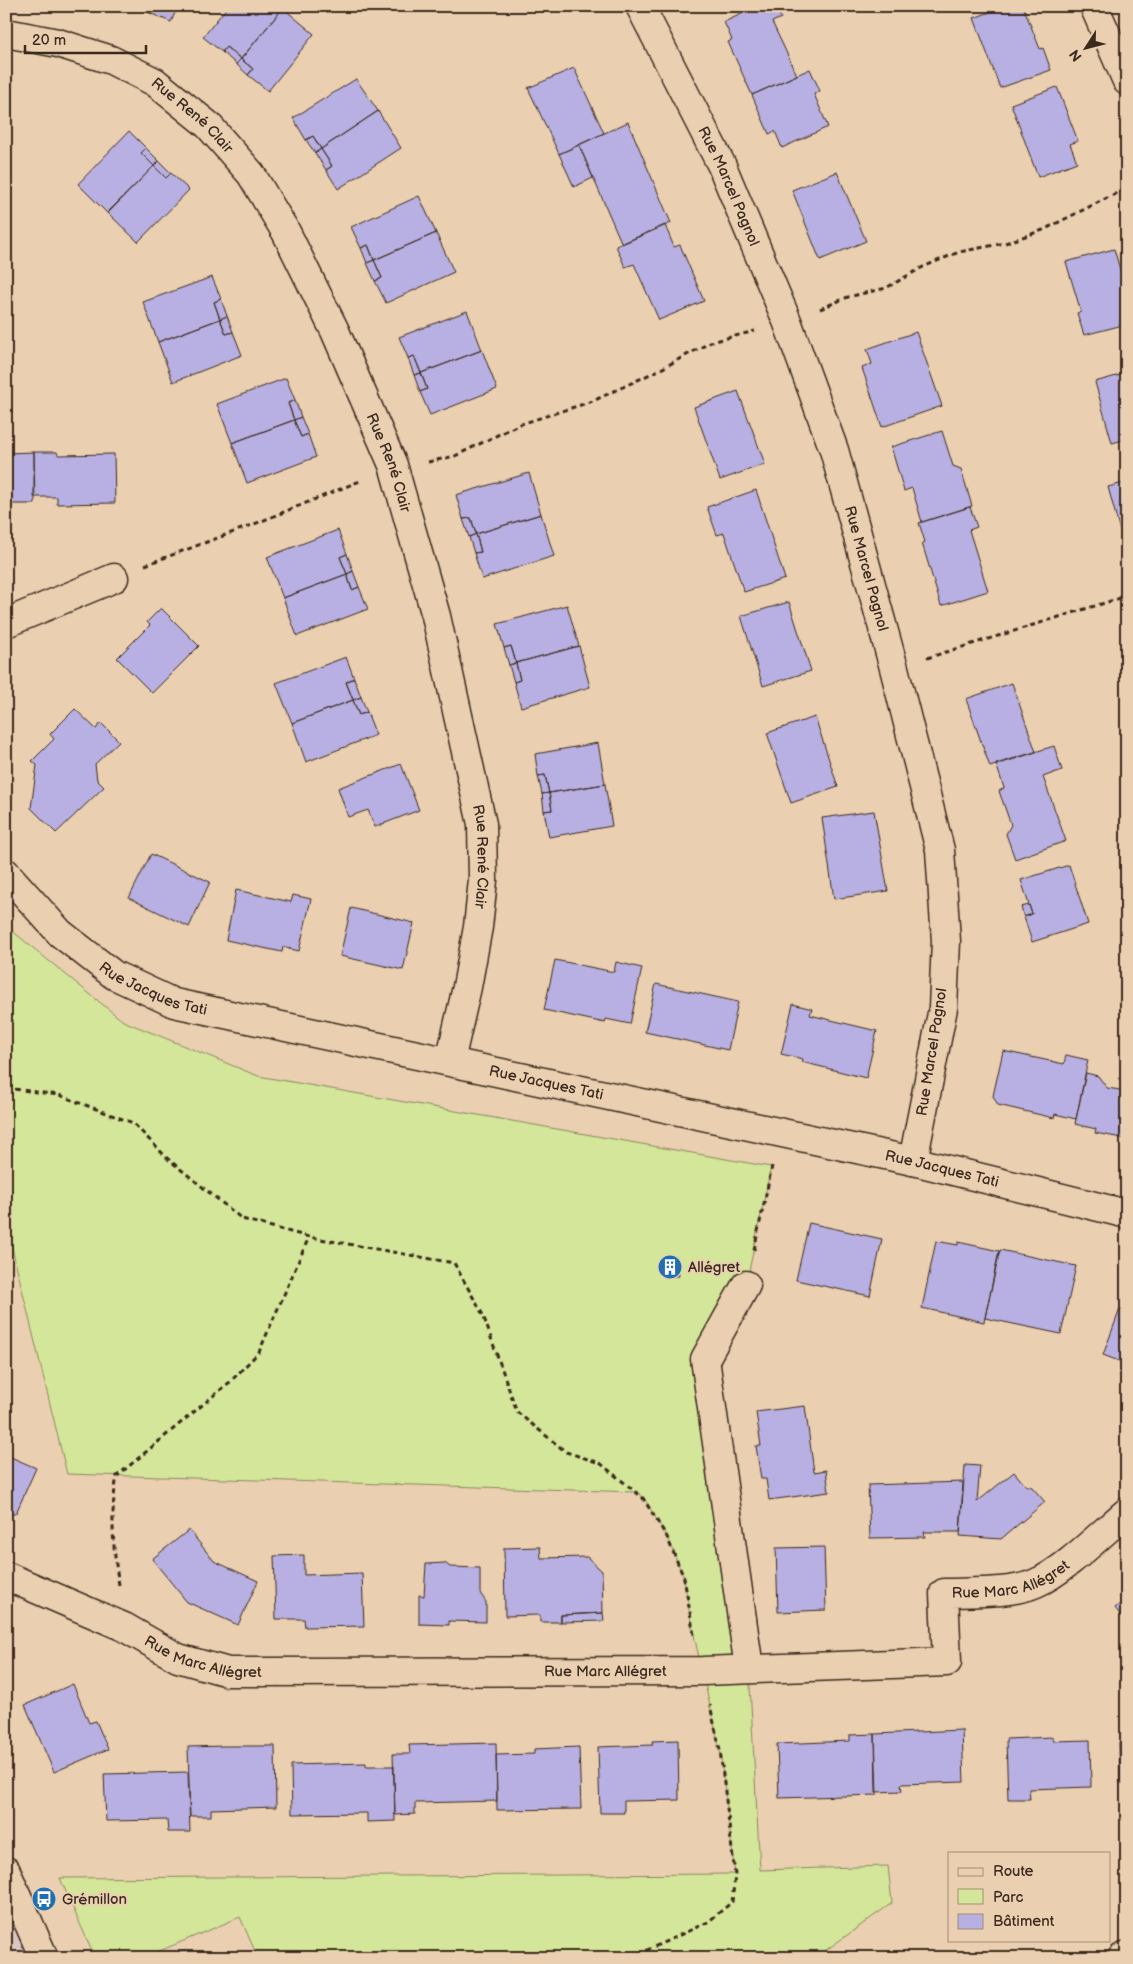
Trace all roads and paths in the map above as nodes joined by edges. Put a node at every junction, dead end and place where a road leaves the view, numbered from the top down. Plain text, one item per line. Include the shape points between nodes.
1 (640, 6) edge
2 (1094, 6) edge
3 (6, 33) edge
4 (1127, 81) edge
5 (1127, 188) edge
6 (786, 322) junction
7 (393, 465) junction
8 (114, 578) joint
9 (1127, 596) edge
10 (6, 623) edge
11 (894, 668) junction
12 (6, 874) edge
13 (450, 1061) junction
14 (6, 1088) edge
15 (779, 1133) junction
16 (912, 1162) junction
17 (1127, 1214) edge
18 (309, 1237) junction
19 (746, 1285) joint
20 (1127, 1512) edge
21 (6, 1576) edge
22 (124, 1627) junction
23 (749, 1668) junction
24 (703, 1671) junction
25 (6, 1871) edge
26 (1127, 1955) edge
27 (44, 1958) edge
28 (630, 1958) edge
29 (1122, 1958) edge

1 - 6 street, Rue Marcel Pagnol via 722,166
2 - 4 street
3 - 7 street, Rue René Clair via 111,60 155,82 208,125 251,174 286,232 335,331
5 - 6 path via 1043,230 1005,243 959,252 886,288 848,297
6 - 7 path via 711,342 593,400 518,425 455,456
6 - 11 street, Rue Marcel Pagnol via 834,450
7 - 8 path via 247,527
7 - 13 street, Rue René Clair via 436,616 482,824 478,927
8 - 10 street
9 - 11 path
11 - 16 street, Rue Marcel Pagnol via 940,850 946,941 943,1008
12 - 13 street, Rue Jacques Tati via 60,933 106,969 174,1003
13 - 15 street, Rue Jacques Tati
14 - 18 path via 60,1095 133,1123 168,1159 242,1219
15 - 16 street, Rue Jacques Tati
15 - 19 path
16 - 17 street, Rue Jacques Tati
18 - 22 path via 260,1352 230,1382 117,1476 112,1526
18 - 24 path via 454,1263 483,1315 517,1412 566,1452 600,1463 644,1498 667,1537 684,1578
19 - 23 street via 705,1359
20 - 23 street, Rue Marc Allégret via 1035,1584 944,1594 947,1662
21 - 22 street, Rue Marc Allégret
22 - 24 street, Rue Marc Allégret via 178,1658 228,1672
23 - 24 street, Rue Marc Allégret
24 - 28 path via 720,1750 735,1875 732,1902 708,1922
25 - 27 street
26 - 29 street

